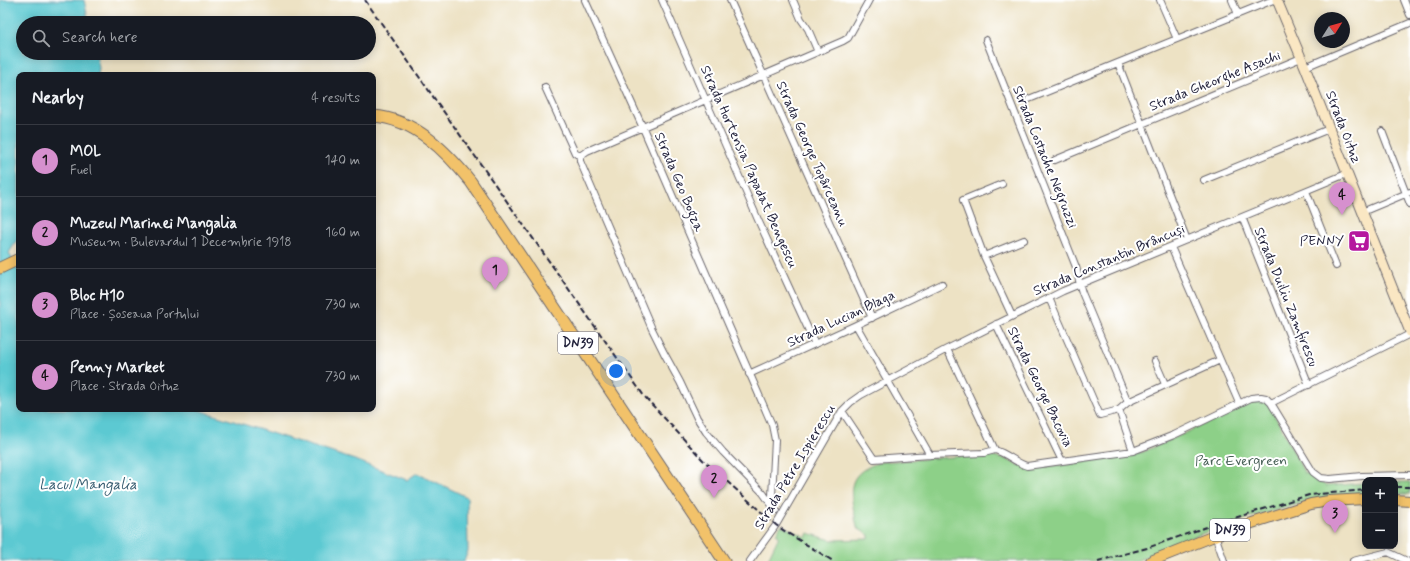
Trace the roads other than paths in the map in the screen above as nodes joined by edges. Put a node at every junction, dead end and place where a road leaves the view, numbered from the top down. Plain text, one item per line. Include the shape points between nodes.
1 (585, 0) edge
2 (662, 0) edge
3 (730, 0) edge
4 (793, 0) edge
5 (869, 0) edge
6 (1160, 0) edge
7 (1232, 0) edge
8 (1273, 0) edge
9 (1277, 0) edge
10 (1404, 0) edge
11 (1238, 14) junction
12 (1410, 15) edge
13 (1410, 23) edge
14 (1177, 39) junction
15 (986, 40) dead end
16 (818, 52) junction
17 (1303, 62) junction
18 (1118, 63) junction
19 (764, 76) junction
20 (545, 87) dead end
21 (1029, 99) dead end
22 (707, 100) junction
23 (376, 116) edge
24 (1142, 124) junction
25 (643, 128) junction
26 (1329, 129) junction
27 (1382, 130) dead end
28 (580, 156) junction
29 (1055, 160) dead end
30 (1346, 174) junction
31 (1204, 180) dead end
32 (1002, 184) dead end
33 (1306, 191) junction
34 (1408, 193) edge
35 (1410, 204) edge
36 (1362, 212) junction
37 (1242, 217) junction
38 (1024, 240) dead end
39 (1187, 240) junction
40 (1171, 247) junction
41 (984, 256) junction
42 (16, 260) edge
43 (1336, 266) dead end
44 (0, 268) edge
45 (942, 284) dead end
46 (1079, 285) junction
47 (1049, 298) junction
48 (1012, 316) junction
49 (872, 318) junction
50 (996, 324) junction
51 (856, 325) junction
52 (1410, 333) edge
53 (815, 344) junction
54 (947, 349) junction
55 (1155, 360) dead end
56 (1220, 360) junction
57 (749, 374) junction
58 (888, 381) junction
59 (1165, 384) junction
60 (1309, 385) junction
61 (1128, 402) junction
62 (1272, 403) junction
63 (1239, 404) junction
64 (842, 410) junction
65 (1120, 410) junction
66 (995, 450) junction
67 (1133, 451) junction
68 (930, 455) junction
69 (1062, 461) junction
70 (1410, 475) edge
71 (1362, 499) edge
72 (1398, 500) edge
73 (1410, 501) edge
74 (776, 511) junction
75 (779, 518) junction
76 (1215, 535) junction
77 (724, 561) edge
78 (750, 561) edge
79 (1151, 561) edge
80 (1224, 561) edge
81 (1353, 561) edge
82 (1407, 561) edge

1 - 25 street, Strada Geo Bogza
2 - 22 street, Strada Hortensia Papadat Bengescu
3 - 19 street, Strada George Topârceanu
4 - 16 street
5 - 16 street via 848,38
6 - 14 street
7 - 11 street
8 - 11 street
9 - 17 main road, Strada Oituz
10 - 12 street
11 - 14 street
13 - 17 street, Strada Gheorghe Asachi
14 - 18 street
15 - 46 street, Strada Costache Negruzzi via 1076,267
16 - 19 street
17 - 24 street, Strada Gheorghe Asachi
17 - 26 main road, Strada Oituz
18 - 21 street
18 - 24 street
19 - 22 street
19 - 49 street, Strada George Topârceanu
20 - 28 street via 575,153
22 - 25 street
22 - 53 street, Strada Hortensia Papadat Bengescu
23 - 77 highway, DN39 via 402,123 422,134 454,161 485,202
24 - 29 street
24 - 39 street, Strada Gheorghe Asachi
25 - 28 street
25 - 57 street, Strada Geo Bogza
26 - 30 main road, Strada Oituz
26 - 31 street
27 - 34 street
28 - 74 street via 652,329 697,418 723,452 764,493
30 - 33 street, Strada Constantin Brâncuși
30 - 36 main road, Strada Oituz
32 - 41 street via 963,200
33 - 37 street, Strada Constantin Brâncuși
33 - 43 street
34 - 35 street
34 - 36 street
36 - 52 main road, Strada Oituz
37 - 39 street, Strada Constantin Brâncuși
37 - 60 street, Strada Duiliu Zamfirescu
38 - 41 street
39 - 40 street, Strada Constantin Brâncuși
40 - 46 street, Strada Constantin Brâncuși
40 - 56 street
41 - 48 street
42 - 44 highway
45 - 49 street, Strada Lucian Blaga
46 - 47 street, Strada Constantin Brâncuși
46 - 61 street
47 - 48 street, Strada Constantin Brâncuși
47 - 65 street via 1100,415
48 - 50 street, Strada Constantin Brâncuși
49 - 51 street, Strada Lucian Blaga
50 - 54 street, Strada Constantin Brâncuși
50 - 69 street, Strada George Bacovia
51 - 53 street, Strada Lucian Blaga
51 - 58 street
52 - 60 street
53 - 57 street, Strada Lucian Blaga
54 - 58 street, Strada Constantin Brâncuși
54 - 66 street
55 - 59 street
56 - 59 street
56 - 63 street
57 - 74 street, Strada Geo Bogza via 772,425 775,440 772,496
58 - 64 street, Strada Petre Ispierescu via 861,395
58 - 68 street
59 - 61 street
60 - 62 street
61 - 65 street
62 - 63 street via 1261,397 1251,398
62 - 70 street via 1313,472 1321,478
63 - 67 street
64 - 68 street via 874,460
64 - 75 street, Strada Petre Ispierescu
65 - 67 street
66 - 68 street via 984,453
66 - 69 street via 1027,466
67 - 69 street
71 - 76 main road, DN39 via 1311,504
72 - 73 main road
74 - 75 street
75 - 78 street, Strada Petre Ispierescu
76 - 79 main road, DN39
76 - 80 street
81 - 82 street via 1388,552

